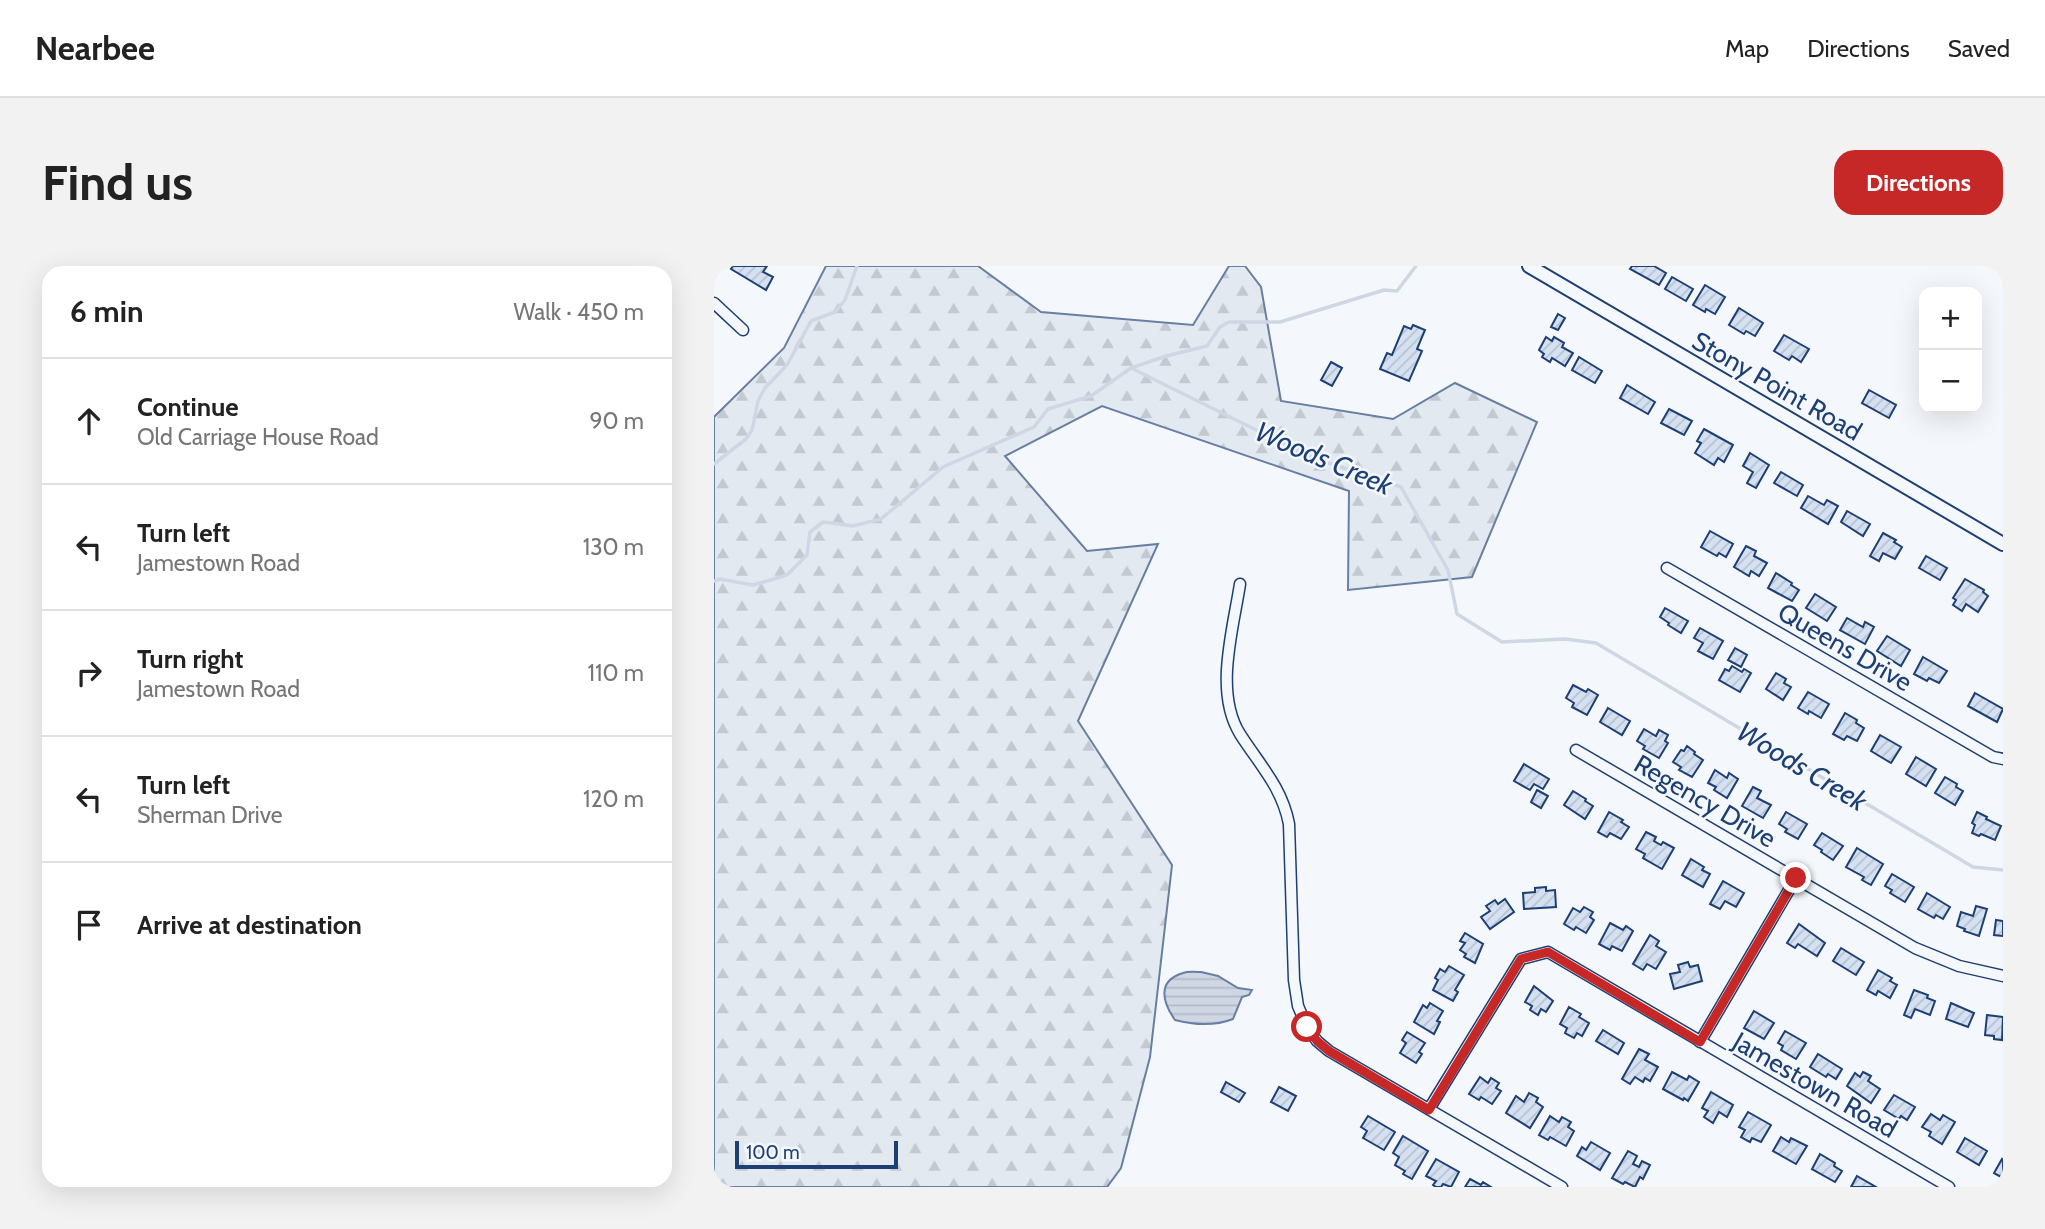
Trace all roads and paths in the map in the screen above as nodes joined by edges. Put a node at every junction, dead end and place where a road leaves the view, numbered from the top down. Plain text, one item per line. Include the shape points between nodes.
1 (1528, 266) edge
2 (714, 303) edge
3 (743, 330) dead end
4 (2003, 544) edge
5 (1667, 568) dead end
6 (1240, 584) dead end
7 (1576, 750) dead end
8 (2003, 758) edge
9 (1796, 878) junction
10 (2003, 976) edge
11 (1700, 1042) junction
12 (1429, 1110) junction
13 (1562, 1187) edge
14 (1949, 1187) edge

1 - 4 street, Stony Point Road
2 - 3 street
5 - 8 street, Queens Drive via 1993,757
6 - 12 street via 1227,695 1238,732 1285,804 1298,1006 1323,1046
7 - 9 street, Regency Drive
9 - 10 street, Regency Drive via 1936,958
9 - 11 street
11 - 12 street, Jamestown Road via 1548,952 1521,959
11 - 14 street, Jamestown Road
12 - 13 street

